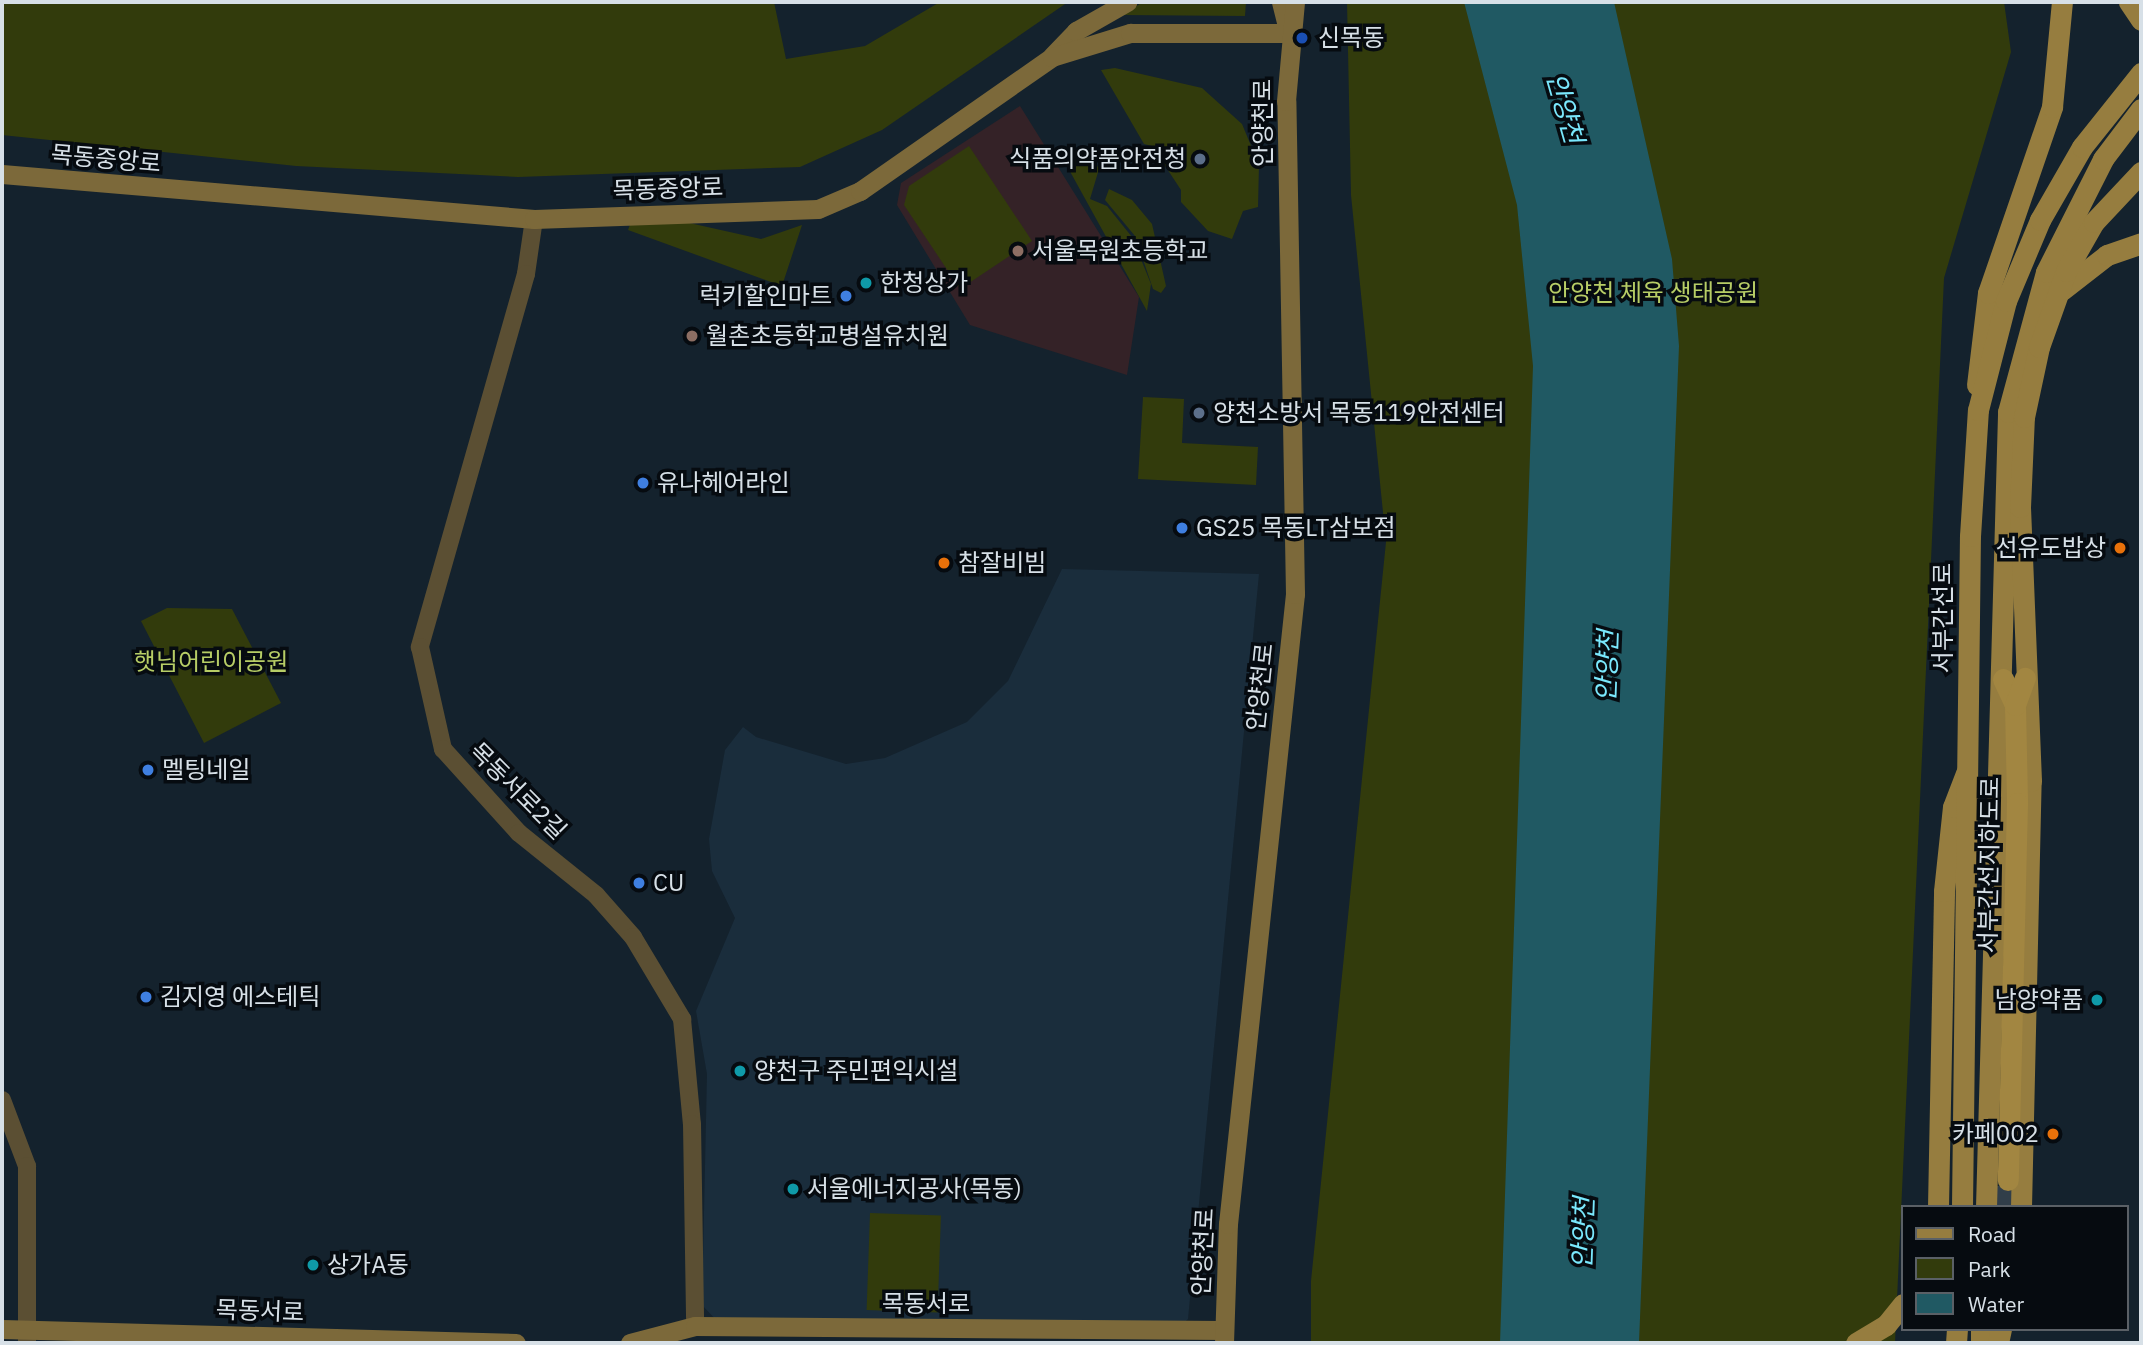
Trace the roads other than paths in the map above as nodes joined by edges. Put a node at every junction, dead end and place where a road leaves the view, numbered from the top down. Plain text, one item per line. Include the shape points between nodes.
1 (1127, 2) edge
2 (1281, 2) edge
3 (1295, 2) edge
4 (2062, 2) edge
5 (2129, 2) edge
6 (2141, 20) edge
7 (1289, 33) junction
8 (1052, 57) junction
9 (2141, 73) edge
10 (2141, 109) edge
11 (2141, 172) edge
12 (2, 174) edge
13 (534, 219) junction
14 (2141, 243) edge
15 (2056, 296) junction
16 (1978, 410) junction
17 (2025, 678) junction
18 (2003, 679) junction
19 (2015, 705) junction
20 (1968, 768) junction
21 (2, 1100) edge
22 (2008, 1180) tunnel mouth
23 (1938, 1205) edge
24 (1962, 1205) edge
25 (1986, 1205) edge
26 (2021, 1205) edge
27 (1902, 1305) edge
28 (695, 1325) junction
29 (1027, 1328) junction
30 (2, 1329) edge
31 (27, 1336) edge
32 (1224, 1337) edge
33 (269, 1340) edge
34 (516, 1343) edge
35 (630, 1343) edge
36 (1044, 1343) edge
37 (1856, 1343) edge

1 - 8 main road via 1076,31
2 - 7 main road, 안양천로
3 - 7 main road, 안양천로
4 - 16 main road via 2060,67 2048,126 1988,293 1976,356
5 - 6 main road
7 - 8 main road, 목동중앙로 via 1130,33
7 - 32 main road, 안양천로 via 1295,594 1228,1224
8 - 13 main road, 목동중앙로 via 860,191 818,209
9 - 16 main road, 서부간선로 via 2082,147 2040,220 2006,301
10 - 18 main road via 2103,159 2066,228 2036,297 2017,364 2001,490
11 - 15 main road via 2090,228
12 - 13 main road, 목동중앙로
13 - 28 street, 목동서로2길 via 526,274 420,648 443,749 519,833 596,895 625,928 682,1019 692,1124
14 - 15 main road via 2091,264
15 - 17 main road via 2032,372 2021,443
16 - 20 main road, 서부간선로 via 1970,523
17 - 19 highway
17 - 26 main road via 2030,882
18 - 19 highway, 서부간선지하도로
18 - 25 main road via 1997,706
19 - 22 highway, 서부간선지하도로
20 - 23 main road via 1953,807 1944,891
20 - 24 main road, 서부간선로
21 - 31 street via 27,1166
27 - 37 main road, bridge via 1886,1325
28 - 29 main road, 목동서로
28 - 35 main road, 목동서로
29 - 32 main road, 목동서로
29 - 36 street
30 - 31 main road, 목동서로
31 - 33 main road, 목동서로
33 - 34 main road, 목동서로

